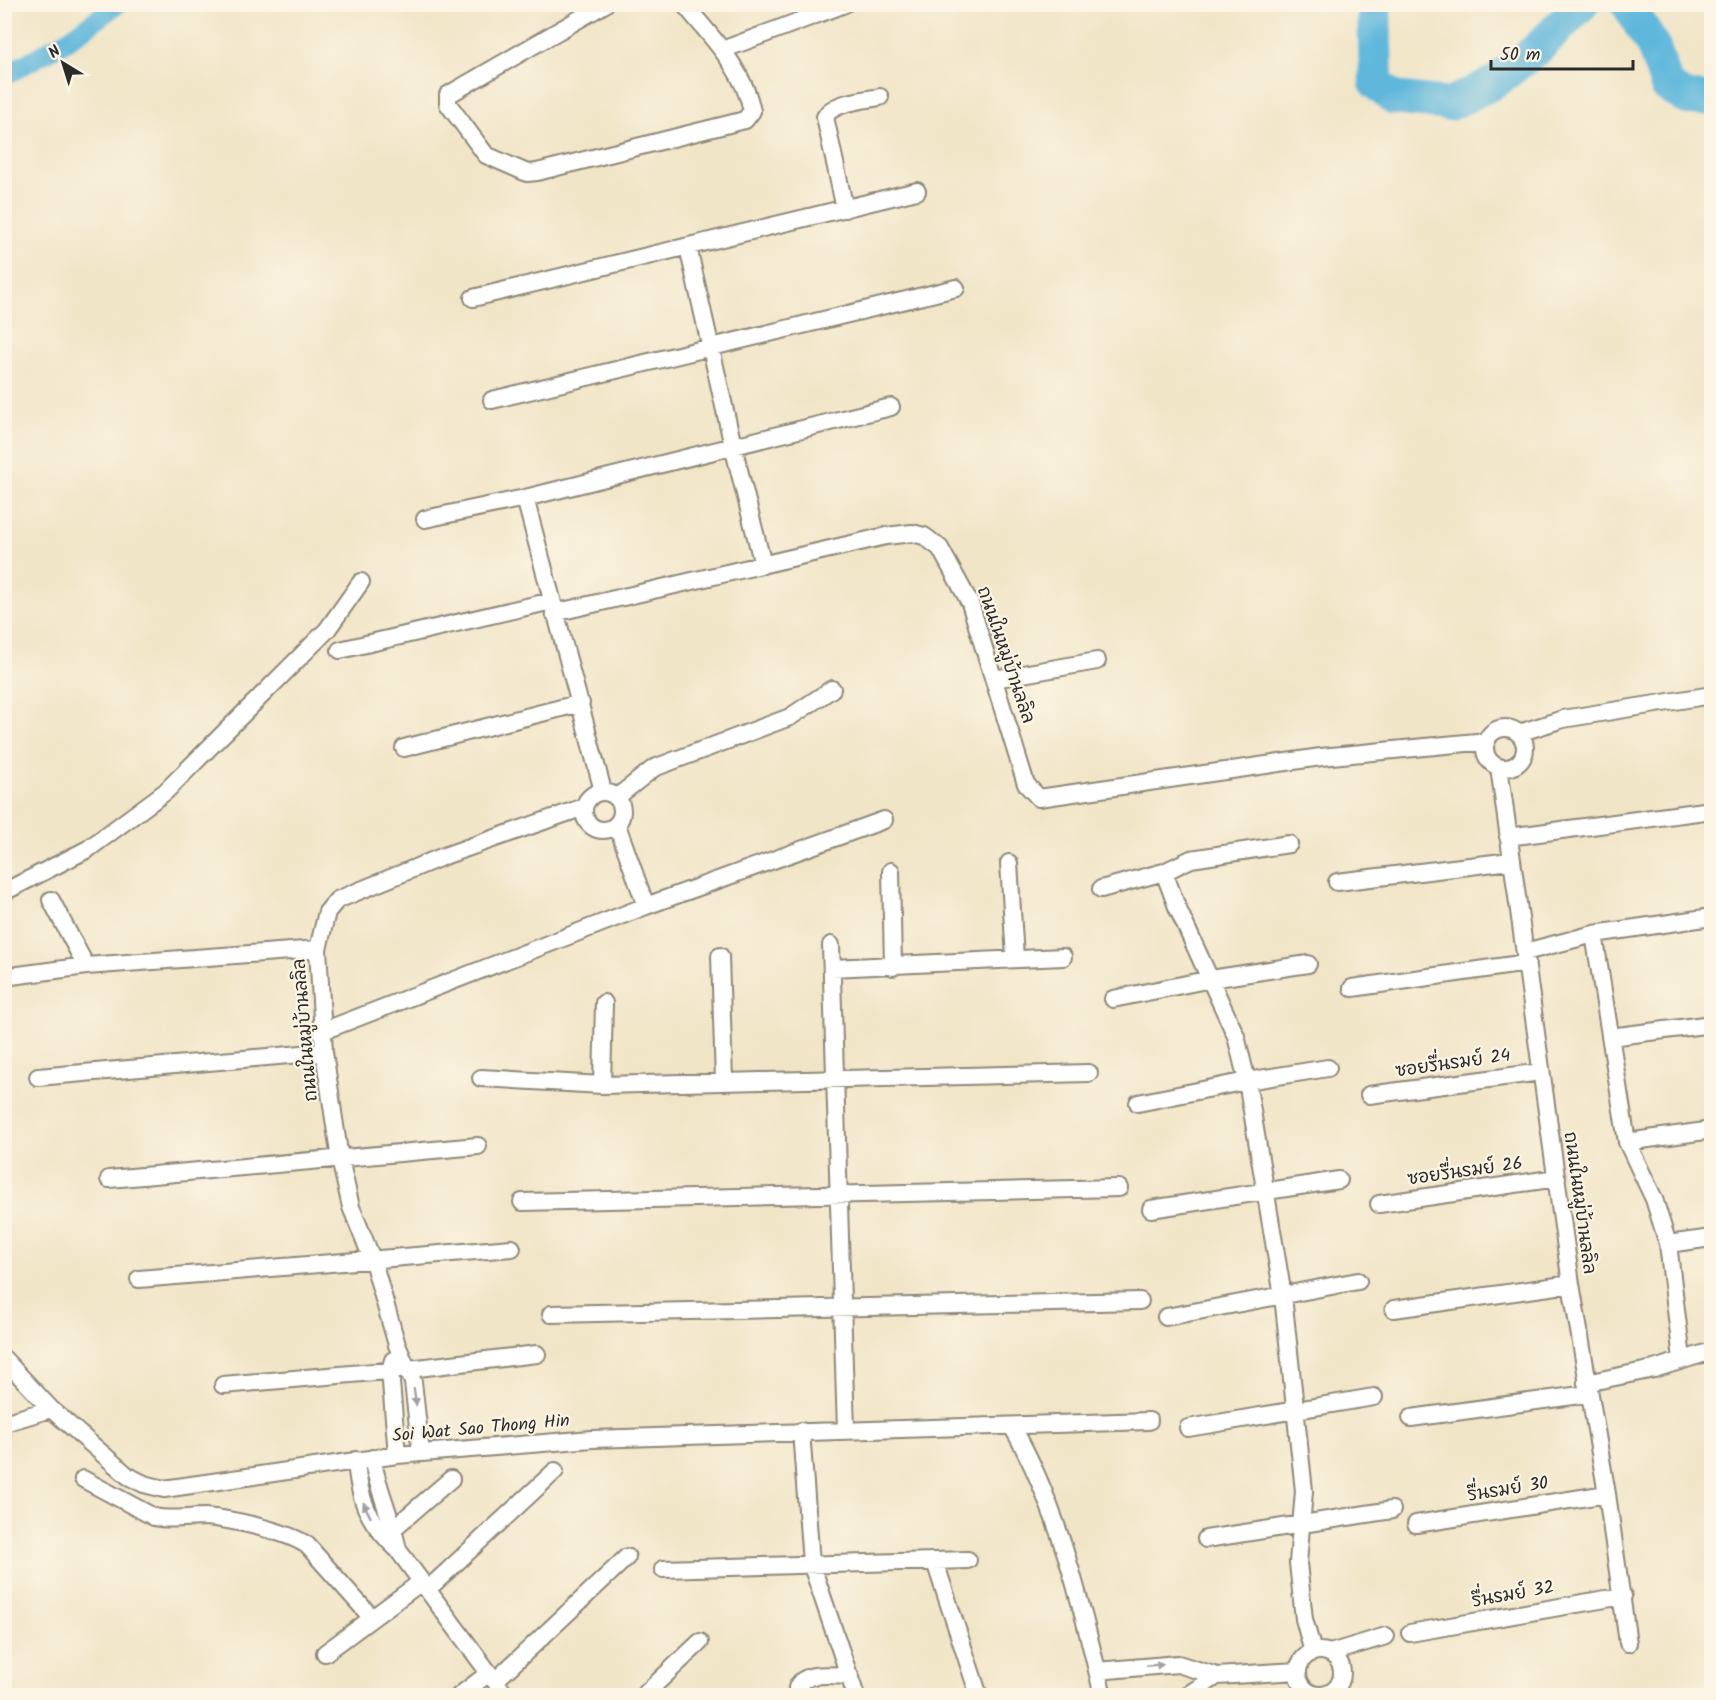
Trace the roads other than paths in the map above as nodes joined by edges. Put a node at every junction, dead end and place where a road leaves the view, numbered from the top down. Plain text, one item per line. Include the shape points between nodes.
1 (605, 4) edge
2 (684, 4) edge
3 (845, 4) edge
4 (722, 50) junction
5 (880, 97) dead end
6 (917, 191) dead end
7 (845, 209) junction
8 (688, 247) junction
9 (956, 288) dead end
10 (473, 298) dead end
11 (711, 348) junction
12 (492, 400) dead end
13 (891, 407) dead end
14 (733, 446) junction
15 (525, 498) junction
16 (425, 519) dead end
17 (763, 565) junction
18 (362, 582) dead end
19 (553, 607) junction
20 (340, 650) dead end
21 (1097, 661) dead end
22 (994, 679) junction
23 (832, 689) dead end
24 (1712, 695) edge
25 (581, 703) junction
26 (1519, 733) junction
27 (1486, 741) junction
28 (404, 748) dead end
29 (1499, 767) junction
30 (610, 794) junction
31 (584, 807) junction
32 (1712, 810) edge
33 (884, 820) dead end
34 (617, 825) junction
35 (1508, 837) junction
36 (1289, 844) dead end
37 (1511, 861) junction
38 (1009, 863) dead end
39 (891, 871) dead end
40 (1164, 872) junction
41 (1338, 882) dead end
42 (1101, 889) dead end
43 (4, 891) edge
44 (51, 900) dead end
45 (646, 906) junction
46 (1712, 917) edge
47 (1594, 934) junction
48 (831, 945) dead end
49 (318, 949) junction
50 (720, 956) dead end
51 (1063, 957) dead end
52 (1526, 957) junction
53 (1015, 958) junction
54 (1308, 964) dead end
55 (87, 966) junction
56 (893, 967) junction
57 (832, 968) junction
58 (4, 977) edge
59 (1211, 979) junction
60 (1352, 988) dead end
61 (1113, 999) dead end
62 (604, 1003) dead end
63 (1712, 1024) edge
64 (322, 1031) junction
65 (1610, 1037) junction
66 (324, 1052) junction
67 (1328, 1068) dead end
68 (1541, 1072) junction
69 (1089, 1073) dead end
70 (38, 1077) dead end
71 (836, 1077) junction
72 (481, 1078) dead end
73 (724, 1081) junction
74 (1247, 1081) junction
75 (602, 1085) junction
76 (1369, 1095) dead end
77 (1138, 1103) dead end
78 (1712, 1130) edge
79 (1627, 1142) junction
80 (478, 1146) dead end
81 (340, 1159) junction
82 (1557, 1178) junction
83 (109, 1179) dead end
84 (1339, 1180) dead end
85 (1119, 1188) dead end
86 (1265, 1193) junction
87 (840, 1194) junction
88 (522, 1202) dead end
89 (1379, 1204) dead end
90 (1151, 1209) dead end
91 (1712, 1238) edge
92 (1668, 1244) junction
93 (512, 1248) dead end
94 (373, 1261) junction
95 (139, 1279) dead end
96 (1358, 1281) dead end
97 (1571, 1284) junction
98 (1283, 1296) junction
99 (1140, 1301) dead end
100 (842, 1308) junction
101 (1394, 1309) dead end
102 (551, 1314) dead end
103 (1166, 1317) dead end
104 (397, 1345) junction
105 (1712, 1351) edge
106 (537, 1353) dead end
107 (4, 1359) edge
108 (1682, 1359) junction
109 (410, 1369) junction
110 (390, 1370) junction
111 (223, 1385) dead end
112 (1587, 1388) junction
113 (1374, 1397) dead end
114 (51, 1409) junction
115 (1296, 1409) junction
116 (1411, 1418) dead end
117 (1149, 1421) dead end
118 (4, 1423) edge
119 (1013, 1428) junction
120 (1188, 1428) dead end
121 (801, 1431) junction
122 (846, 1431) junction
123 (421, 1453) junction
124 (397, 1455) junction
125 (364, 1459) junction
126 (555, 1471) dead end
127 (82, 1479) dead end
128 (451, 1479) dead end
129 (1607, 1494) junction
130 (1392, 1510) dead end
131 (1300, 1524) junction
132 (1416, 1524) dead end
133 (387, 1531) junction
134 (1206, 1539) dead end
135 (627, 1557) dead end
136 (968, 1560) dead end
137 (935, 1562) junction
138 (811, 1563) junction
139 (663, 1569) dead end
140 (424, 1586) junction
141 (1623, 1596) junction
142 (372, 1618) junction
143 (1410, 1633) dead end
144 (1386, 1636) dead end
145 (700, 1642) dead end
146 (1628, 1643) dead end
147 (1313, 1652) junction
148 (325, 1653) dead end
149 (1330, 1653) junction
150 (1097, 1671) junction
151 (1297, 1671) junction
152 (850, 1676) junction
153 (1217, 1676) junction
154 (492, 1677) junction
155 (1339, 1693) edge
156 (459, 1695) edge
157 (506, 1695) edge
158 (643, 1695) edge
159 (802, 1695) edge
160 (856, 1695) edge
161 (979, 1695) edge
162 (1103, 1695) edge
163 (1186, 1695) edge

1 - 4 street via 448,94 448,104 486,156 537,172 745,120 752,111 748,89
2 - 4 street
3 - 4 street
5 - 7 street via 835,108 825,117
6 - 7 street
7 - 8 street
8 - 10 street
8 - 11 street
9 - 11 street
11 - 12 street
11 - 14 street
13 - 14 street
14 - 15 street
14 - 17 street
15 - 16 street
15 - 19 street
17 - 19 street, ถนนในหมู่บ้านลลิล
17 - 22 street, ถนนในหมู่บ้านลลิล via 886,536 924,536 940,548 970,603
18 - 43 street via 327,630 165,792 88,849
19 - 20 street, ถนนในหมู่บ้านลลิล
19 - 25 street
21 - 22 street
22 - 27 street, ถนนในหมู่บ้านลลิล via 1026,784 1039,798 1321,758
23 - 30 street, ถนนในหมู่บ้านลลิล via 790,717 654,768
24 - 26 street via 1563,719
25 - 28 street
25 - 30 street
26 - 27 street via 1504,728
26 - 29 street via 1524,755 1514,766
27 - 29 street via 1487,757
29 - 35 street, ถนนในหมู่บ้านลลิล
30 - 31 street, ถนนในหมู่บ้านลลิล via 591,796
30 - 34 street via 622,806
31 - 34 street via 587,820 597,829
31 - 49 street, ถนนในหมู่บ้านลลิล via 444,856 337,900 327,912
32 - 35 street
33 - 45 street
34 - 45 street
35 - 37 street, ถนนในหมู่บ้านลลิล
36 - 40 street via 1191,859
37 - 41 street
37 - 52 street, ถนนในหมู่บ้านลลิล
38 - 53 street
39 - 56 street
40 - 42 street
40 - 59 street
44 - 55 street
45 - 64 street
46 - 47 street
47 - 52 street
47 - 65 street
48 - 57 street
49 - 55 street
49 - 64 street, ถนนในหมู่บ้านลลิล
50 - 73 street
51 - 53 street
52 - 60 street
52 - 68 street, ถนนในหมู่บ้านลลิล
53 - 56 street
54 - 59 street
55 - 58 street
56 - 57 street
57 - 71 street
59 - 61 street
59 - 74 street via 1236,1036
62 - 75 street
63 - 65 street
64 - 66 street, ถนนในหมู่บ้านลลิล
65 - 79 street
66 - 70 street
66 - 81 street, ถนนในหมู่บ้านลลิล
67 - 74 street
68 - 76 street, ซอยรื่นรมย์ 24
68 - 82 street, ถนนในหมู่บ้านลลิล
69 - 71 street
71 - 73 street
71 - 87 street
72 - 75 street
73 - 75 street
74 - 77 street
74 - 86 street
78 - 79 street
79 - 92 street via 1654,1199
80 - 81 street
81 - 83 street
81 - 94 street, ถนนในหมู่บ้านลลิล via 351,1207
82 - 89 street, ซอยรื่นรมย์ 26
82 - 97 street, ถนนในหมู่บ้านลลิล
84 - 86 street
85 - 87 street
86 - 90 street
86 - 98 street
87 - 88 street
87 - 100 street
91 - 92 street
92 - 108 street
93 - 94 street
94 - 95 street
94 - 104 street, ถนนในหมู่บ้านลลิล
96 - 98 street
97 - 101 street
97 - 112 street, ถนนในหมู่บ้านลลิล
98 - 103 street
98 - 115 street
99 - 100 street
100 - 102 street
100 - 122 street
104 - 109 street, ถนนในหมู่บ้านลลิล
104 - 110 street
105 - 108 street
106 - 109 street
107 - 114 street, Soi Wat Sao Thong Hin
108 - 112 street
109 - 110 street
109 -> 123 street, ถนนในหมู่บ้านลลิล
110 - 111 street
110 - 124 street
112 - 116 street
112 - 129 street, ถนนในหมู่บ้านลลิล
113 - 115 street
114 - 118 street
114 - 125 street, Soi Wat Sao Thong Hin via 128,1476 164,1489
115 - 120 street
115 - 131 street via 1304,1491
117 - 119 street, Soi Wat Sao Thong Hin
119 - 122 street, Soi Wat Sao Thong Hin
119 - 150 street via 1036,1470
121 - 122 street, Soi Wat Sao Thong Hin
121 - 123 street, Soi Wat Sao Thong Hin via 592,1439
121 - 138 street
123 - 124 street, Soi Wat Sao Thong Hin
124 - 125 street, Soi Wat Sao Thong Hin
125 - 133 street via 358,1485 364,1509
126 - 140 street
127 - 142 street via 165,1520 206,1517 294,1536 307,1545
128 - 133 street
129 - 132 street, รื่นรมย์ 30
129 - 141 street, ถนนในหมู่บ้านลลิล
130 - 131 street
131 - 134 street
131 - 147 street via 1298,1563 1304,1619
133 - 140 street
135 - 154 street
136 - 137 street
137 - 138 street
137 - 161 street
138 - 139 street
138 - 152 street
140 - 142 street
140 - 154 street
141 - 143 street, รื่นรมย์ 32
141 - 146 street, ถนนในหมู่บ้านลลิล
142 - 148 street
144 - 149 street
145 - 158 street
147 - 149 street
147 - 151 street via 1305,1656
149 - 155 street via 1341,1666
150 -> 153 street via 1178,1664
150 - 162 street
151 - 153 street
151 - 155 street via 1303,1688 1310,1693
152 - 159 street via 808,1677 797,1688
152 - 160 street
153 - 163 street
154 - 156 street
154 - 157 street

